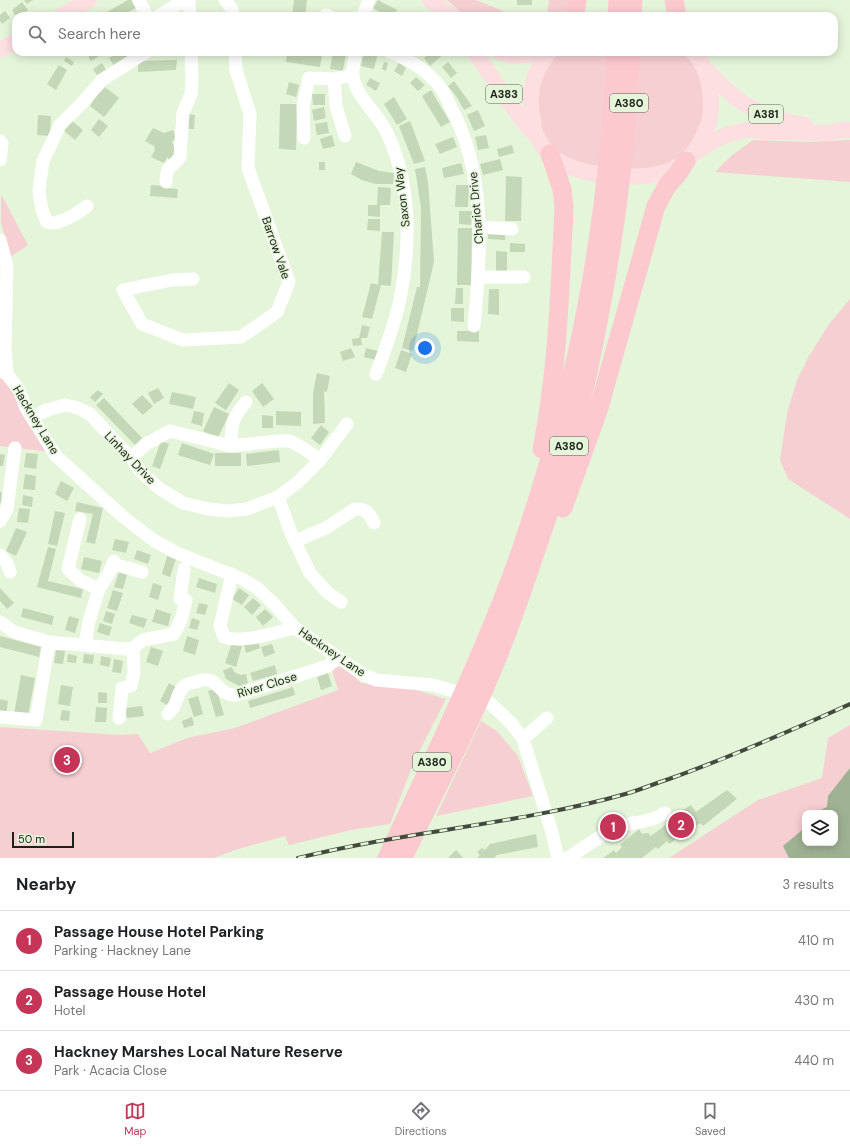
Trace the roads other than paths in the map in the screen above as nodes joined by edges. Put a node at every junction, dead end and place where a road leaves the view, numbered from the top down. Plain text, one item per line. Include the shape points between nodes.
1 (89, 0) edge
2 (139, 0) edge
3 (225, 0) edge
4 (369, 0) edge
5 (577, 0) edge
6 (674, 0) edge
7 (184, 2) edge
8 (432, 2) edge
9 (68, 12) edge
10 (145, 12) edge
11 (165, 12) edge
12 (188, 12) edge
13 (232, 12) edge
14 (364, 12) edge
15 (441, 12) edge
16 (446, 12) edge
17 (574, 12) edge
18 (676, 12) edge
19 (12, 43) edge
20 (0, 50) edge
21 (140, 56) edge
22 (191, 56) edge
23 (235, 56) edge
24 (355, 56) edge
25 (400, 56) edge
26 (477, 56) edge
27 (546, 56) edge
28 (624, 56) edge
29 (697, 56) edge
30 (705, 69) junction
31 (353, 75) junction
32 (334, 80) junction
33 (845, 130) edge
34 (535, 135) junction
35 (344, 136) dead end
36 (304, 138) dead end
37 (0, 141) edge
38 (550, 154) junction
39 (691, 157) junction
40 (0, 160) edge
41 (166, 182) dead end
42 (611, 203) junction
43 (87, 206) dead end
44 (479, 227) junction
45 (512, 228) dead end
46 (0, 240) edge
47 (478, 277) junction
48 (524, 277) dead end
49 (193, 279) dead end
50 (474, 326) dead end
51 (4, 372) edge
52 (376, 374) dead end
53 (246, 402) dead end
54 (32, 417) junction
55 (347, 424) dead end
56 (231, 446) junction
57 (15, 448) dead end
58 (131, 458) junction
59 (320, 460) junction
60 (6, 477) edge
61 (278, 497) junction
62 (360, 498) dead end
63 (366, 511) junction
64 (80, 519) dead end
65 (0, 521) edge
66 (374, 523) dead end
67 (296, 540) junction
68 (0, 555) edge
69 (519, 558) junction
70 (184, 569) dead end
71 (10, 572) dead end
72 (142, 572) dead end
73 (232, 574) junction
74 (99, 589) junction
75 (520, 598) junction
76 (341, 602) dead end
77 (0, 622) edge
78 (295, 628) junction
79 (49, 642) junction
80 (85, 645) junction
81 (133, 648) junction
82 (337, 657) junction
83 (481, 676) junction
84 (168, 714) dead end
85 (0, 717) edge
86 (119, 718) dead end
87 (548, 718) dead end
88 (523, 739) junction
89 (666, 813) dead end
90 (395, 857) edge
91 (558, 858) edge
92 (568, 858) edge

1 - 9 main road
2 - 10 street
3 - 13 street
4 - 14 street
5 - 17 highway
6 - 18 highway
7 - 11 street
7 - 12 street
8 - 15 main road
8 - 16 main road
19 - 20 main road
21 - 43 street via 102,80 60,125 43,161 39,192 47,222 54,224
22 - 41 street via 191,94 183,113 180,157 170,166
23 - 49 street, Barrow Vale via 236,70 250,114 248,168 289,282 277,312 241,336 182,340 142,324 123,290 172,280
24 - 31 street, Saxon Way
25 - 44 street, Chariot Drive via 424,71 439,86 458,120 475,176
26 - 34 main road, A383 via 522,121
27 - 34 main road via 531,88
28 - 42 highway, A380
29 - 30 main road
30 - 33 main road, A381 via 742,102 769,116 789,122
30 - 39 main road via 710,96 710,115 706,132
31 - 32 street
31 - 52 street, Saxon Way via 355,85 366,104 387,131 397,156 407,216 406,253 400,300
32 - 35 street via 336,106
32 - 36 street via 309,78 303,106
33 - 39 main road, A381 via 830,133 748,130 717,139
34 - 38 main road
37 - 40 street
38 - 39 main road via 585,172 629,177 668,172
38 - 69 highway, A380 via 562,190 564,207 559,312 544,437
39 - 75 highway, A380 via 667,186 656,206 613,360 583,454 542,559
42 - 69 highway, A380 via 590,287 564,412
42 - 75 highway, A380 via 606,283 587,379 554,499
44 - 45 street
44 - 47 street, Chariot Drive
46 - 51 street, Hackney Lane via 8,266
47 - 48 street
47 - 50 street, Chariot Drive
51 - 54 street, Hackney Lane via 19,390
53 - 56 street via 234,418
54 - 58 street, Linhay Drive via 65,405 78,408 90,414
54 - 73 street, Hackney Lane via 56,456 120,515 153,540 177,553
55 - 59 street, Linhay Drive
56 - 58 street via 170,431 146,444
56 - 59 street via 290,441
57 - 60 street
58 - 61 street, Linhay Drive via 141,472 160,489 183,503 228,511 247,509
59 - 61 street, Linhay Drive via 297,483
60 - 65 street via 7,509
61 - 67 street
62 - 63 street
63 - 66 street
63 - 67 street via 355,509 326,528
64 - 74 street via 68,569 80,581
67 - 76 street via 306,566 315,579
68 - 71 street via 7,562
69 - 83 highway, A380
70 - 81 street via 180,599 186,600 174,634 143,640
72 - 74 street via 113,562
73 - 78 street, Hackney Lane via 257,588
73 - 78 street via 220,626 224,637 241,640
74 - 80 street
75 - 83 highway, A380
77 - 79 street via 14,632
78 - 82 street, Hackney Lane
79 - 80 street
79 - 85 street via 36,720
80 - 81 street
81 - 86 street via 133,679 131,686 122,688
82 - 84 street, River Close via 328,666 236,695 228,695 213,681 203,679 185,685
82 - 88 street, Hackney Lane via 376,680 432,685 491,704
83 - 90 highway, A380
87 - 88 street
88 - 91 street, Hackney Lane
89 - 92 street via 616,826

